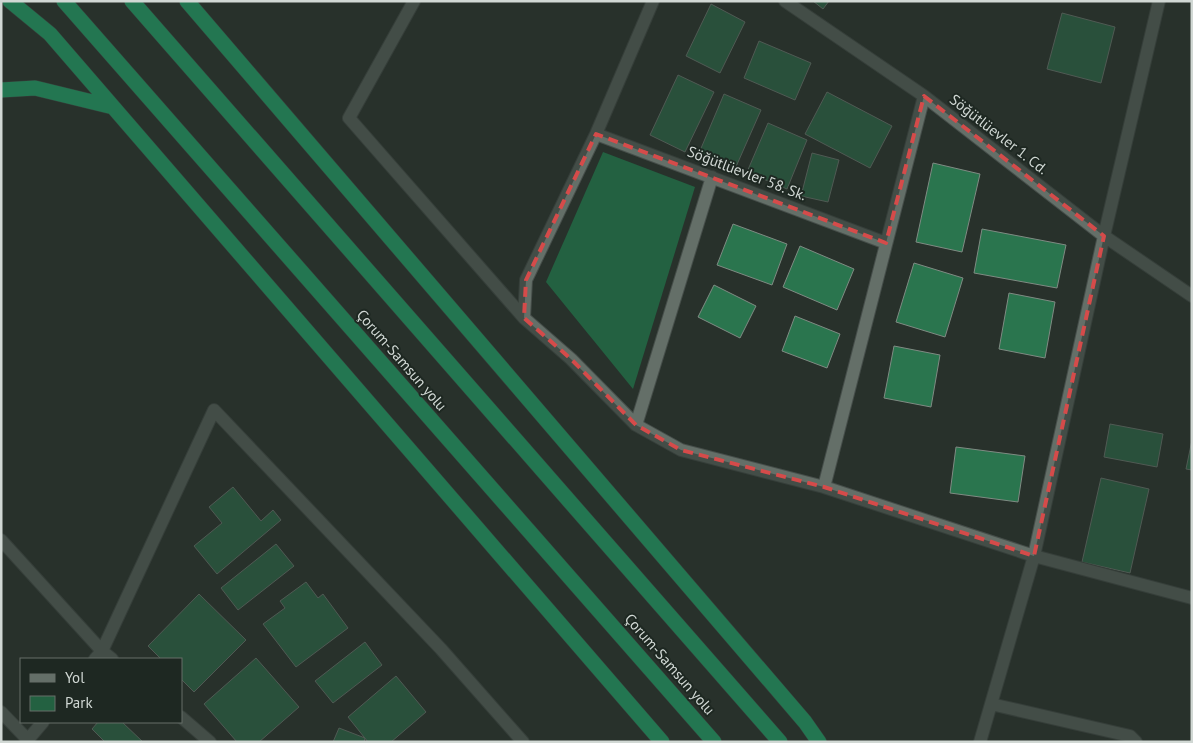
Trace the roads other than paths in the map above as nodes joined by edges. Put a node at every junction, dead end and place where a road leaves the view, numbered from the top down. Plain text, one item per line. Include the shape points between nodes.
1 (10, 1) edge
2 (64, 1) edge
3 (132, 1) edge
4 (187, 1) edge
5 (414, 1) edge
6 (653, 1) edge
7 (785, 1) edge
8 (1159, 1) edge
9 (1, 90) edge
10 (924, 96) junction
11 (113, 107) junction
12 (596, 134) junction
13 (712, 177) junction
14 (1104, 236) junction
15 (886, 243) junction
16 (1192, 296) edge
17 (524, 318) junction
18 (636, 426) junction
19 (824, 487) junction
20 (1, 540) edge
21 (1034, 556) junction
22 (1192, 598) edge
23 (103, 656) edge
24 (992, 704) junction
25 (1, 712) edge
26 (182, 718) edge
27 (42, 723) edge
28 (27, 741) edge
29 (210, 742) edge
30 (523, 742) edge
31 (662, 742) edge
32 (714, 742) edge
33 (780, 742) edge
34 (819, 742) edge
35 (980, 742) edge
36 (1136, 742) edge

1 - 11 highway via 50,34
2 - 32 highway, Çorum-Samsun yolu
3 - 33 highway, Çorum-Samsun yolu
4 - 34 highway
5 - 17 street via 349,118
6 - 12 street
7 - 10 street, Söğütlüevler 1. Cd.
8 - 14 street
9 - 11 highway via 35,88
10 - 14 street, Söğütlüevler 1. Cd.
10 - 15 street
11 - 31 highway
12 - 13 street, Söğütlüevler 58. Sk.
12 - 17 street via 526,280
13 - 15 street, Söğütlüevler 58. Sk.
13 - 18 street
14 - 16 street, Söğütlüevler 1. Cd.
14 - 21 street
15 - 19 street
17 - 18 street via 571,358
18 - 19 street via 681,450
19 - 21 street
20 - 23 street
21 - 22 street
21 - 24 street
23 - 30 street via 214,410 441,649
24 - 35 street
24 - 36 street via 1130,736
25 - 28 street
26 - 29 street
27 - 28 street

